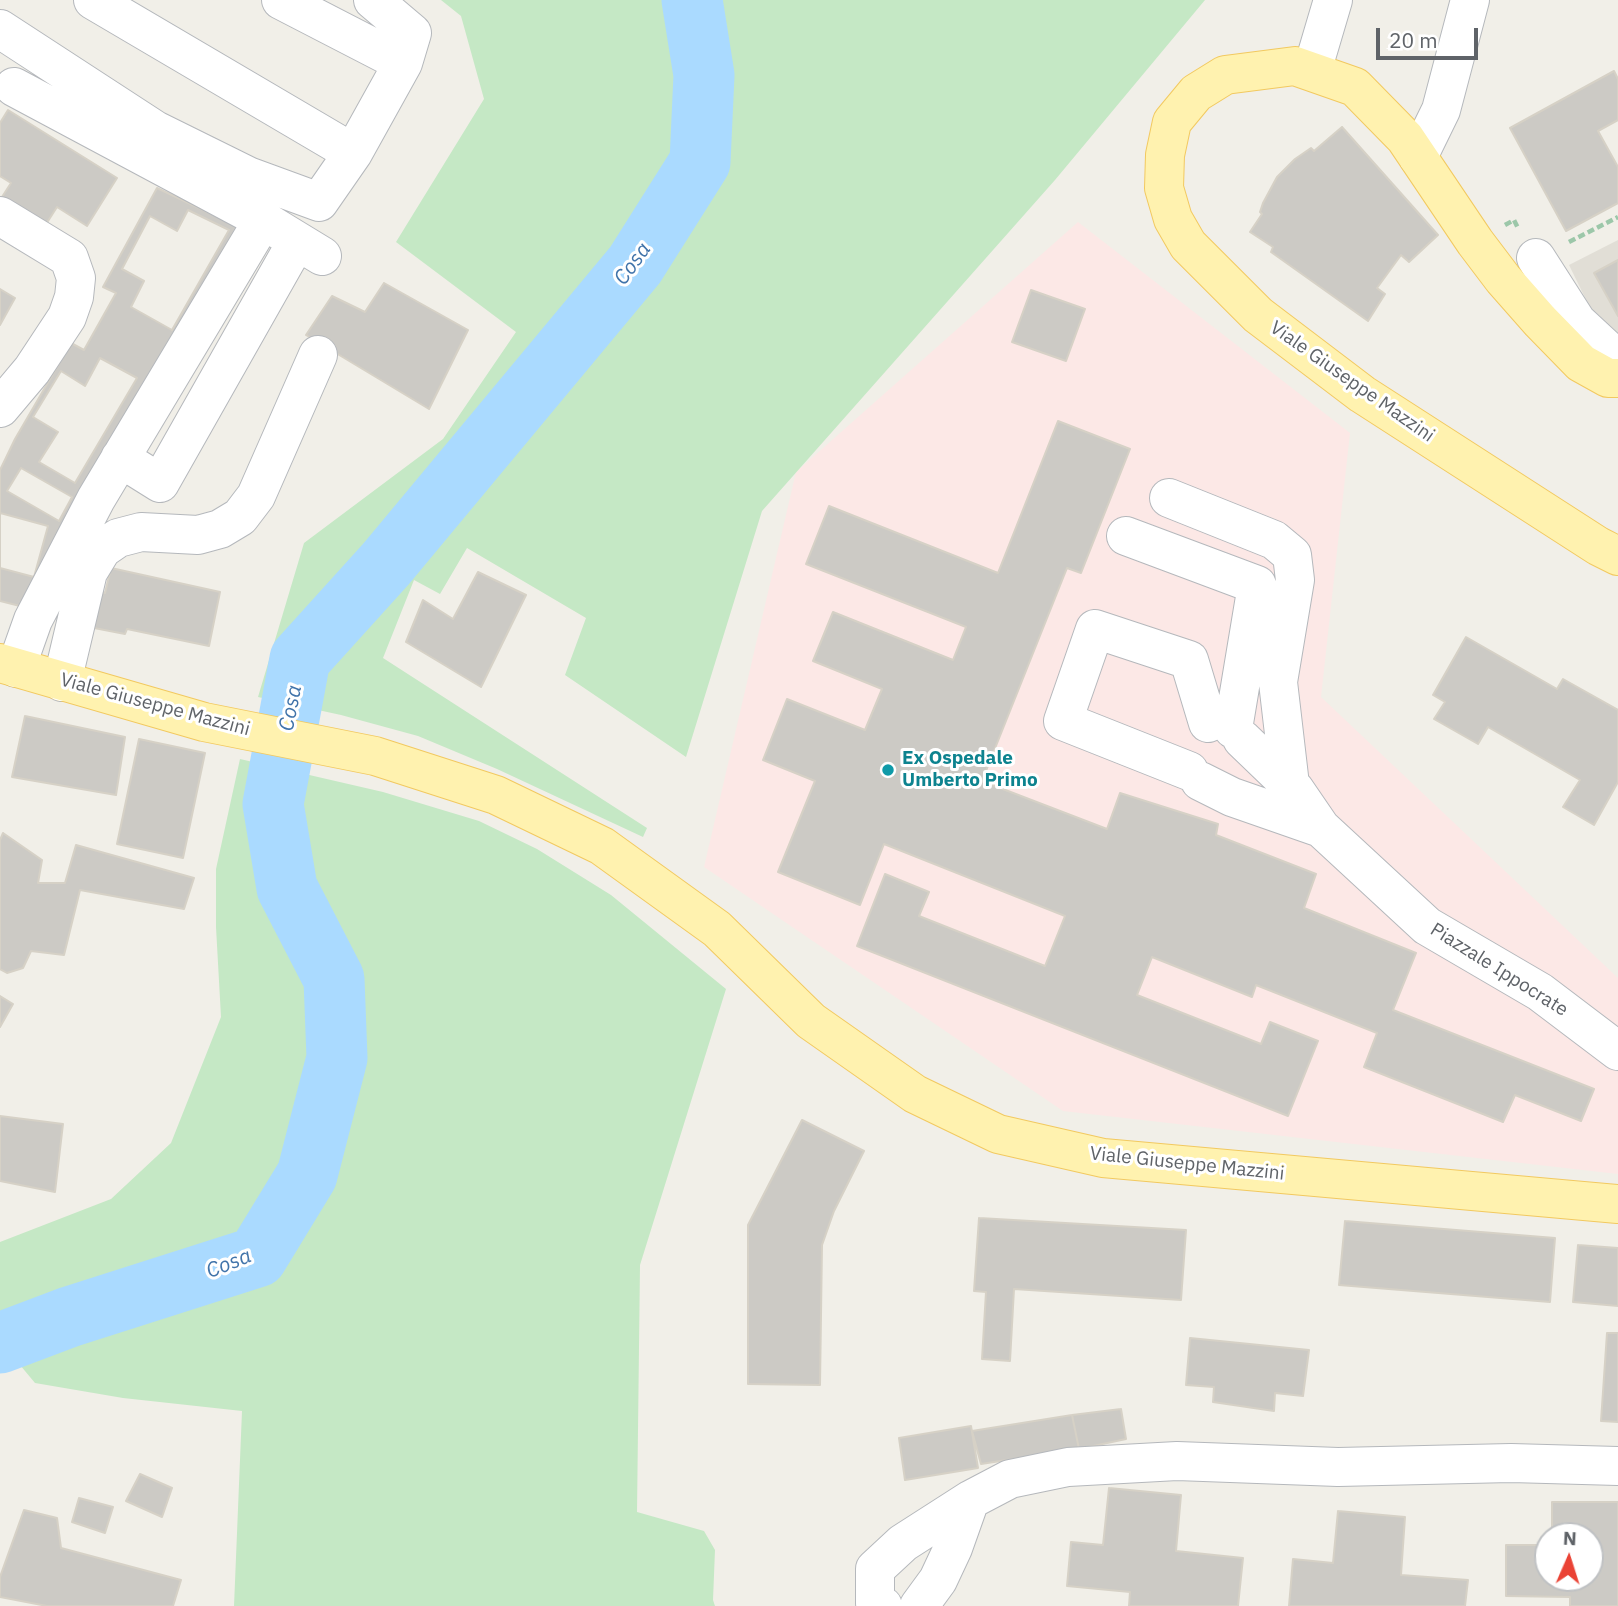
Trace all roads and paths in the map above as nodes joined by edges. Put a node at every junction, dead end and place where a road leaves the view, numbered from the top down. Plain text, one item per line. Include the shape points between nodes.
1 (11, 0) edge
2 (93, 0) edge
3 (281, 0) edge
4 (373, 0) edge
5 (1334, 0) edge
6 (1470, 0) edge
7 (0, 13) edge
8 (0, 29) edge
9 (403, 63) junction
10 (1312, 71) junction
11 (14, 86) dead end
12 (353, 153) junction
13 (1418, 157) junction
14 (0, 216) edge
15 (263, 220) junction
16 (1536, 258) dead end
17 (318, 355) dead end
18 (1618, 360) edge
19 (1618, 378) edge
20 (0, 408) edge
21 (120, 458) junction
22 (1169, 498) dead end
23 (1126, 536) dead end
24 (1618, 555) edge
25 (8, 666) edge
26 (62, 682) junction
27 (1228, 730) junction
28 (1194, 776) junction
29 (1290, 785) junction
30 (1321, 828) junction
31 (1618, 1051) edge
32 (1618, 1204) edge
33 (1618, 1466) edge
34 (970, 1500) junction
35 (883, 1606) edge
36 (919, 1606) edge

1 - 7 street
2 - 12 street
3 - 9 street
4 - 9 street via 412,33
5 - 10 street
6 - 13 street via 1441,110
8 - 12 street via 155,130 248,176 319,202
9 - 12 street
10 - 13 main road, Viale Giuseppe Mazzini via 1356,87
10 - 24 main road, Viale Giuseppe Mazzini via 1295,66 1225,75 1196,93 1172,122 1164,188 1173,219 1188,245 1258,315 1362,394
11 - 15 street
13 - 19 main road, Viale Giuseppe Mazzini via 1503,279 1540,321 1581,363 1608,378
14 - 20 street via 69,258 76,278 67,317
15 - 21 street
15 - 21 street via 309,248 160,483
16 - 18 street via 1577,322
17 - 26 street via 256,496 240,517 198,535 141,532 118,538 102,549 88,572
21 - 25 street
22 - 29 street via 1275,540 1292,555 1295,580 1278,682
23 - 27 street via 1257,585
25 - 26 main road, Viale Giuseppe Mazzini
26 - 32 main road, Viale Giuseppe Mazzini via 204,722 375,756 496,795 602,846 717,929 811,1021 915,1094 998,1134 1103,1158
27 - 28 street via 1191,733 1183,752
27 - 28 street via 1245,758 1236,775 1219,784
27 - 28 street, Piazzale Ippocrate via 1189,660 1095,629 1063,720
27 - 29 street, Piazzale Ippocrate
28 - 30 street, Piazzale Ippocrate via 1232,797
29 - 30 street, Piazzale Ippocrate
30 - 31 street, Piazzale Ippocrate via 1427,926 1540,992
33 - 34 street via 1338,1467 1177,1461 1068,1467 1010,1479
34 - 35 street via 903,1543 875,1569 875,1603
34 - 36 street via 938,1580

